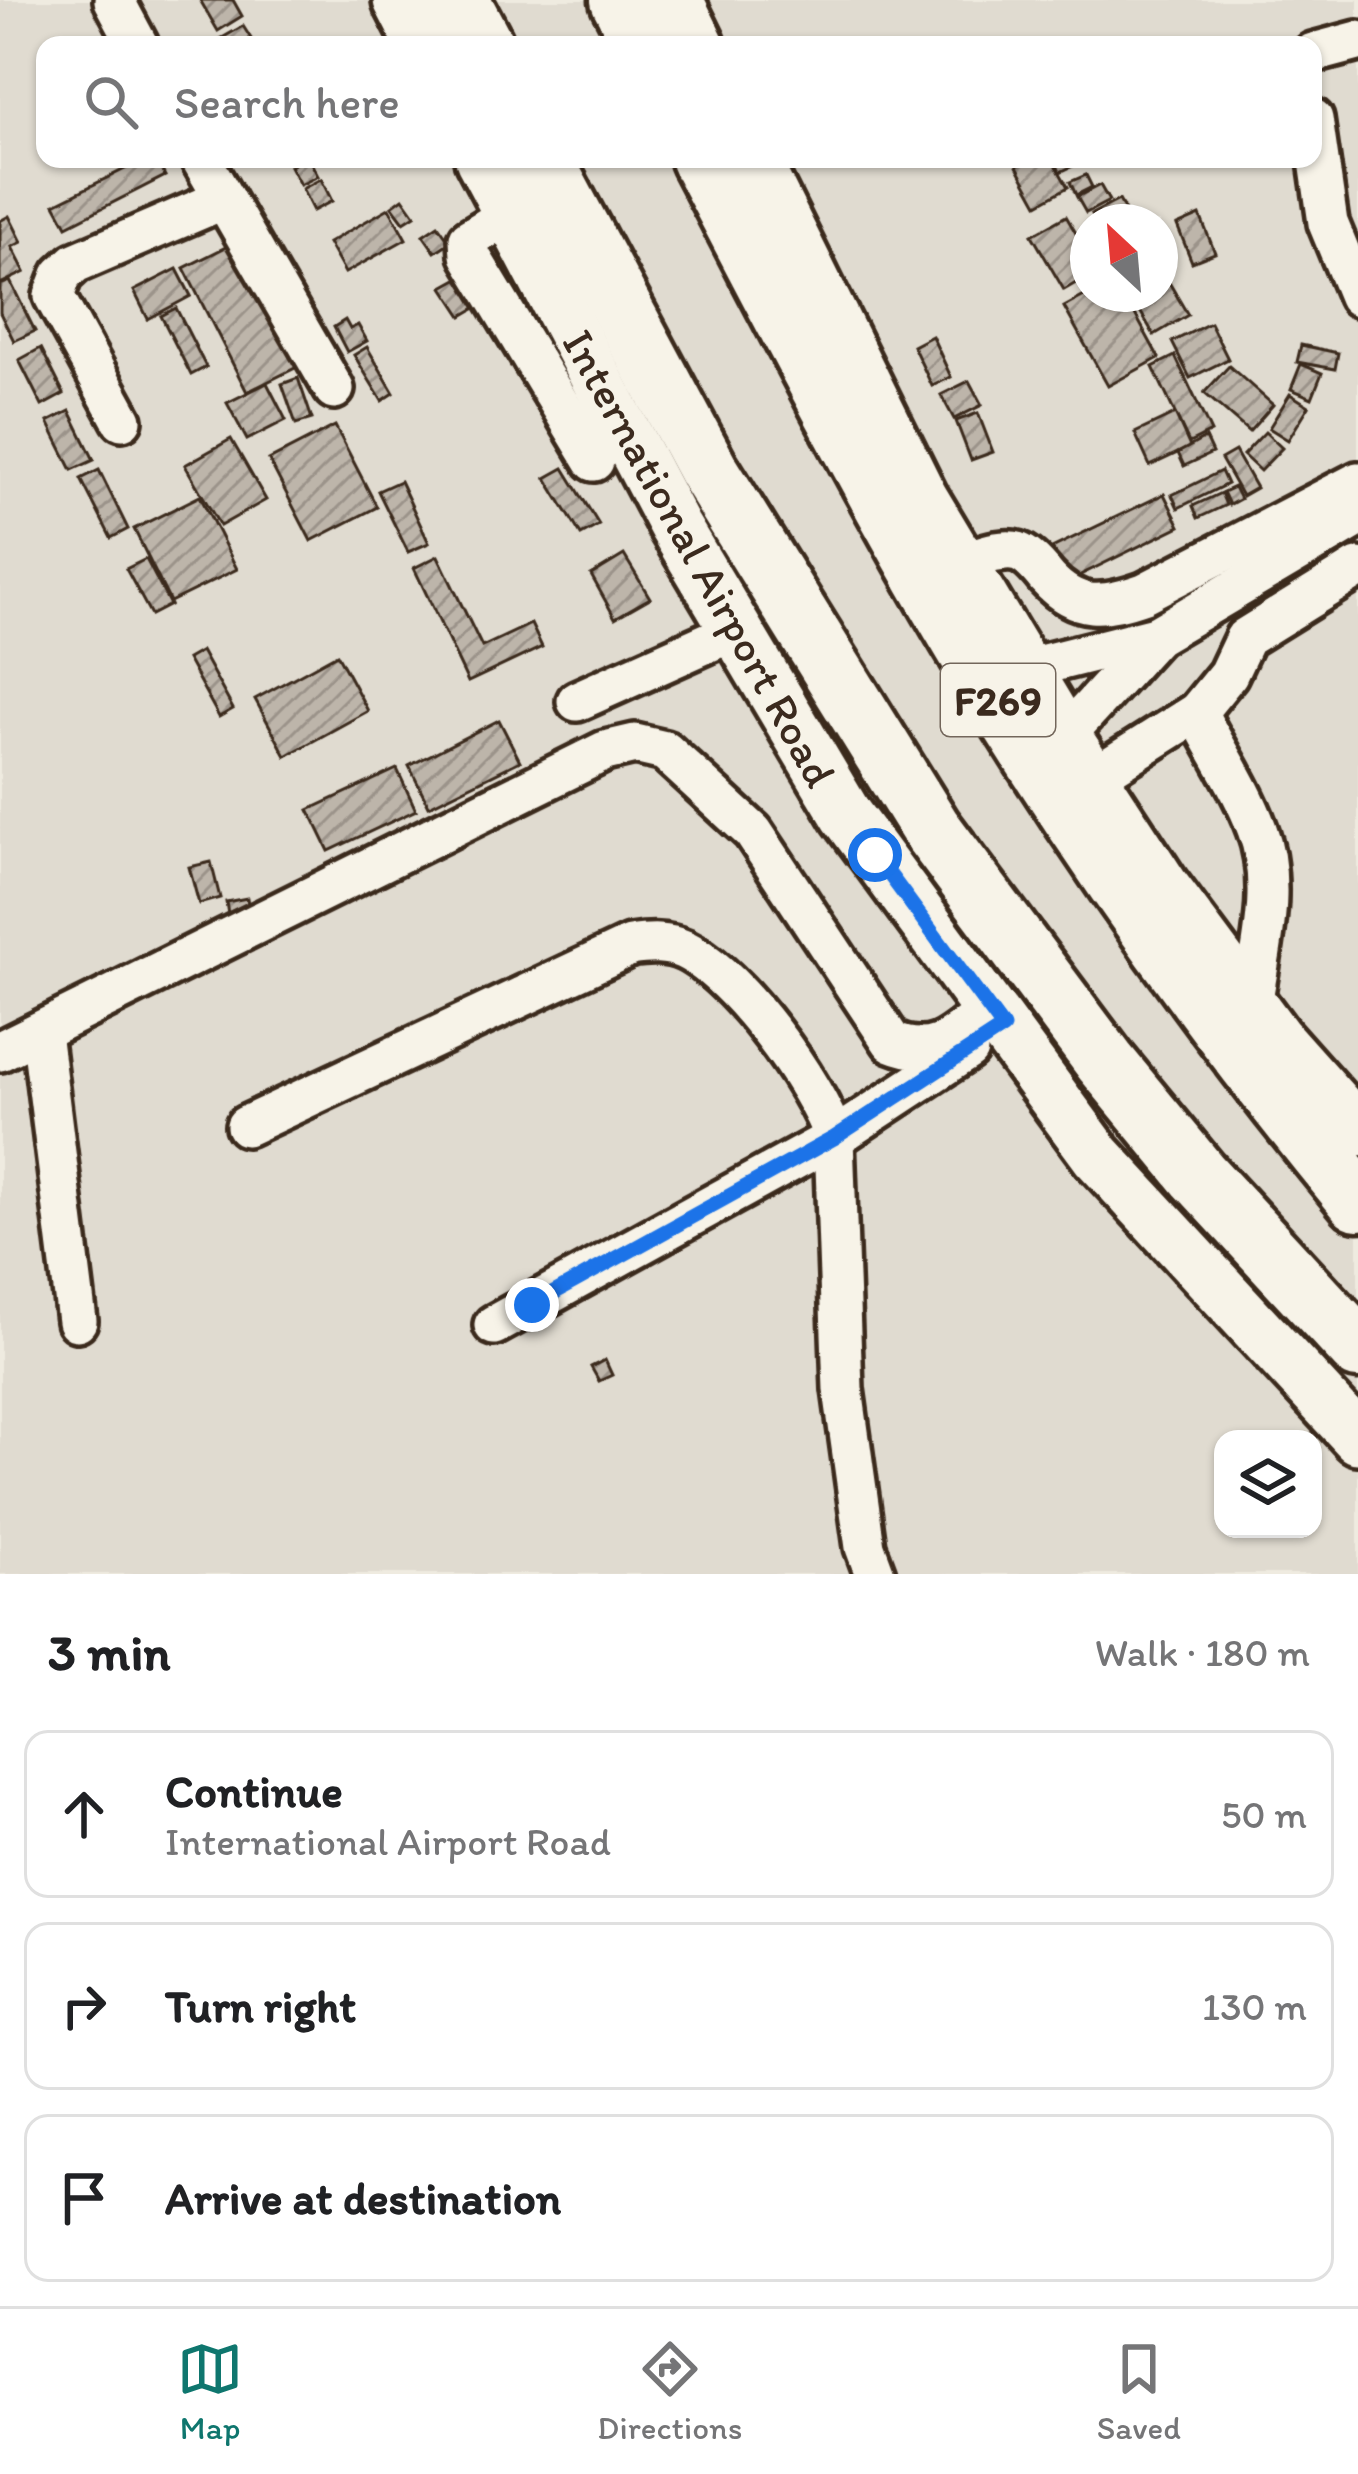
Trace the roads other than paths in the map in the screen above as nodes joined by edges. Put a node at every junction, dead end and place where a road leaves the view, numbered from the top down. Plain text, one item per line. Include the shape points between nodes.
1 (115, 0) edge
2 (399, 0) edge
3 (460, 0) edge
4 (621, 0) edge
5 (677, 0) edge
6 (133, 36) edge
7 (417, 36) edge
8 (478, 36) edge
9 (639, 36) edge
10 (695, 36) edge
11 (1358, 40) edge
12 (1322, 49) edge
13 (206, 168) edge
14 (487, 168) edge
15 (547, 168) edge
16 (706, 168) edge
17 (758, 168) edge
18 (1320, 168) edge
19 (224, 199) junction
20 (510, 214) junction
21 (1358, 296) edge
22 (334, 389) dead end
23 (122, 419) dead end
24 (594, 461) dead end
25 (1358, 482) edge
26 (1358, 517) edge
27 (961, 562) junction
28 (1358, 568) edge
29 (736, 630) junction
30 (1156, 636) junction
31 (1025, 669) junction
32 (577, 701) dead end
33 (1197, 712) junction
34 (1079, 756) junction
35 (1252, 1005) junction
36 (995, 1019) junction
37 (40, 1032) junction
38 (0, 1051) edge
39 (246, 1126) dead end
40 (1358, 1130) edge
41 (834, 1138) junction
42 (1358, 1200) edge
43 (77, 1321) dead end
44 (494, 1325) dead end
45 (1358, 1348) edge
46 (1358, 1438) edge
47 (875, 1574) edge

1 - 6 street
2 - 7 main road
3 - 8 highway
4 - 9 highway
5 - 10 main road
11 - 12 street
13 - 19 street
14 - 20 main road, International Airport Road
15 - 45 highway, International Airport Road / F269 via 707,470 931,829 1118,1078
16 - 42 highway, F269 via 849,441 1016,729 1142,920
17 - 27 main road
18 - 21 street via 1328,223
19 - 22 street
19 - 23 street via 62,275 54,296
20 - 24 street via 469,239 470,255
20 - 29 main road, International Airport Road
25 - 27 street via 1119,602 1074,602 1022,553
26 - 30 street
27 - 31 main road
28 - 33 street via 1245,638
29 - 32 street
29 - 36 main road, International Airport Road via 847,816
30 - 31 street
30 - 34 street
31 - 34 main road
33 - 34 street
33 - 35 street via 1258,830 1265,865
34 - 35 main road
35 - 40 main road
36 - 37 street via 916,1052 892,1042 754,832 665,751 635,744 605,751
36 - 41 street
36 - 46 main road, International Airport Road via 1097,1156
37 - 38 street
37 - 43 street
39 - 41 street via 651,942 708,963 798,1064
41 - 44 street
41 - 47 street via 843,1389

